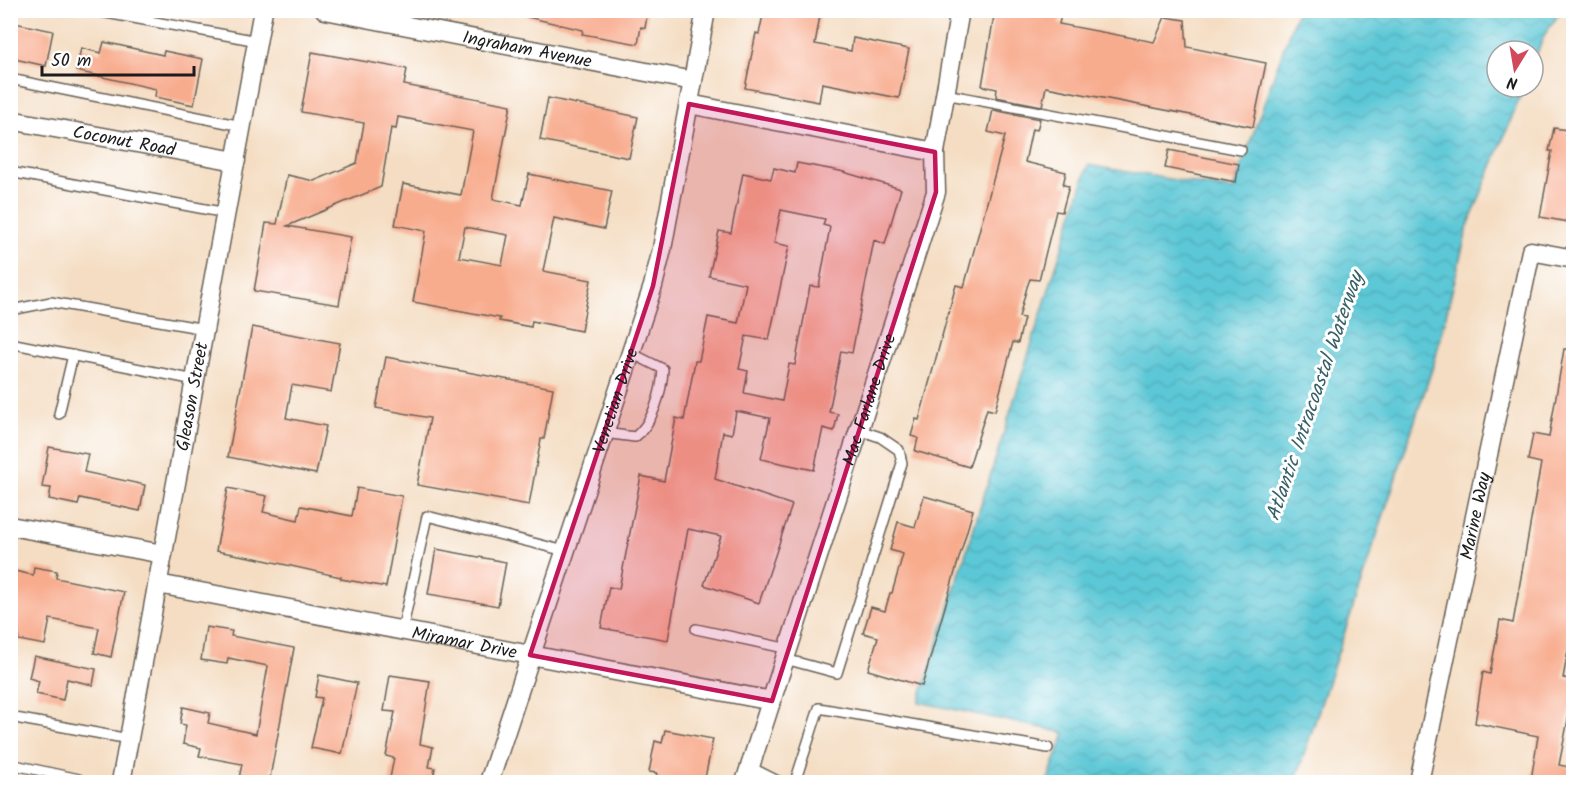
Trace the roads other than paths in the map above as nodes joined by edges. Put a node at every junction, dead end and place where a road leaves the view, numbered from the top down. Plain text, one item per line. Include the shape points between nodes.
1 (90, 10) edge
2 (263, 10) edge
3 (325, 10) edge
4 (706, 10) edge
5 (960, 10) edge
6 (258, 41) junction
7 (10, 79) edge
8 (693, 81) junction
9 (945, 94) junction
10 (689, 104) junction
11 (10, 120) edge
12 (242, 126) junction
13 (1241, 150) dead end
14 (935, 152) junction
15 (236, 161) junction
16 (10, 172) edge
17 (226, 213) junction
18 (1574, 259) edge
19 (10, 308) edge
20 (205, 329) junction
21 (10, 343) edge
22 (631, 353) junction
23 (73, 355) junction
24 (195, 380) junction
25 (59, 414) dead end
26 (859, 430) junction
27 (604, 433) junction
28 (10, 525) edge
29 (565, 551) junction
30 (163, 554) junction
31 (158, 584) junction
32 (696, 629) dead end
33 (402, 631) junction
34 (787, 654) junction
35 (530, 655) junction
36 (772, 701) junction
37 (10, 717) edge
38 (129, 739) junction
39 (1048, 748) dead end
40 (10, 764) edge
41 (747, 775) edge
42 (80, 779) dead end
43 (121, 783) edge
44 (489, 783) edge
45 (780, 783) edge
46 (795, 783) edge
47 (1419, 783) edge

1 - 6 lane
2 - 6 street, Gleason Street
3 - 8 street, Ingraham Avenue
4 - 8 street, Venetian Drive
5 - 9 street, Mac Farlane Drive
6 - 12 street, Gleason Street
7 - 12 lane
8 - 10 street, Venetian Drive
9 - 13 lane
9 - 14 street, Mac Farlane Drive
10 - 14 street
10 - 22 street, Venetian Drive via 662,249
11 - 15 street, Coconut Road
12 - 15 street, Gleason Street
14 - 26 street, Mac Farlane Drive via 936,192
15 - 17 street, Gleason Street
16 - 17 lane
17 - 20 street, Gleason Street
18 - 47 street, Marine Way via 1532,251
19 - 20 lane via 51,302
20 - 24 street, Gleason Street
21 - 23 lane
22 - 27 street, Venetian Drive
22 - 27 lane via 663,369 663,382 646,429 636,437
23 - 24 lane
23 - 25 lane
24 - 30 street, Gleason Street
26 - 34 street, Mac Farlane Drive
26 - 34 lane via 880,437 899,450 902,464 837,673
27 - 29 street, Venetian Drive
28 - 30 street
29 - 33 lane via 427,516
29 - 35 street, Venetian Drive
30 - 31 street, Gleason Street
31 - 33 street, Miramar Drive
31 - 38 street, Gleason Street
32 - 34 lane
33 - 35 street, Miramar Drive
34 - 36 street, Mac Farlane Drive
35 - 36 street, Miramar Drive
35 - 44 street, Venetian Drive
36 - 41 street, Mac Farlane Drive
37 - 38 lane
38 - 43 street, Gleason Street
39 - 46 lane via 819,708
40 - 42 lane
41 - 45 lane

